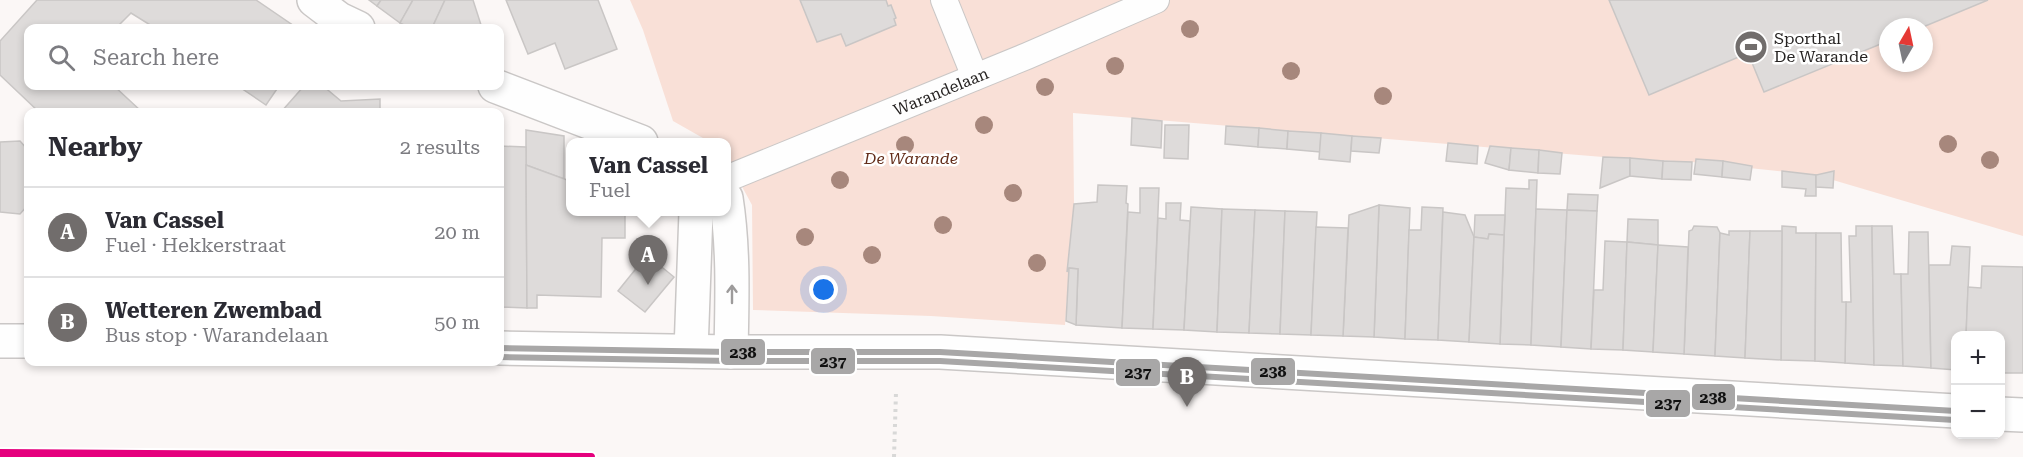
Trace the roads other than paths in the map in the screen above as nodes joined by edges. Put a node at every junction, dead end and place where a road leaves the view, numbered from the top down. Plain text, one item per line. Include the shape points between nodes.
1 (314, 0) edge
2 (945, 0) edge
3 (1156, 0) edge
4 (350, 24) edge
5 (975, 77) junction
6 (504, 89) edge
7 (631, 138) edge
8 (731, 177) edge
9 (696, 216) edge
10 (729, 216) edge
11 (0, 341) edge
12 (24, 341) edge
13 (504, 348) edge
14 (691, 351) junction
15 (731, 352) junction
16 (1951, 411) edge
17 (2005, 414) edge
18 (2023, 415) edge

1 - 4 main road
2 - 5 lane
3 - 5 lane, Warandelaan
5 - 8 lane, Warandelaan
6 - 7 main road
9 - 14 main road
15 -> 10 main road
11 - 12 main road
13 - 14 main road
14 - 15 main road
15 - 16 main road via 940,352
17 - 18 main road

